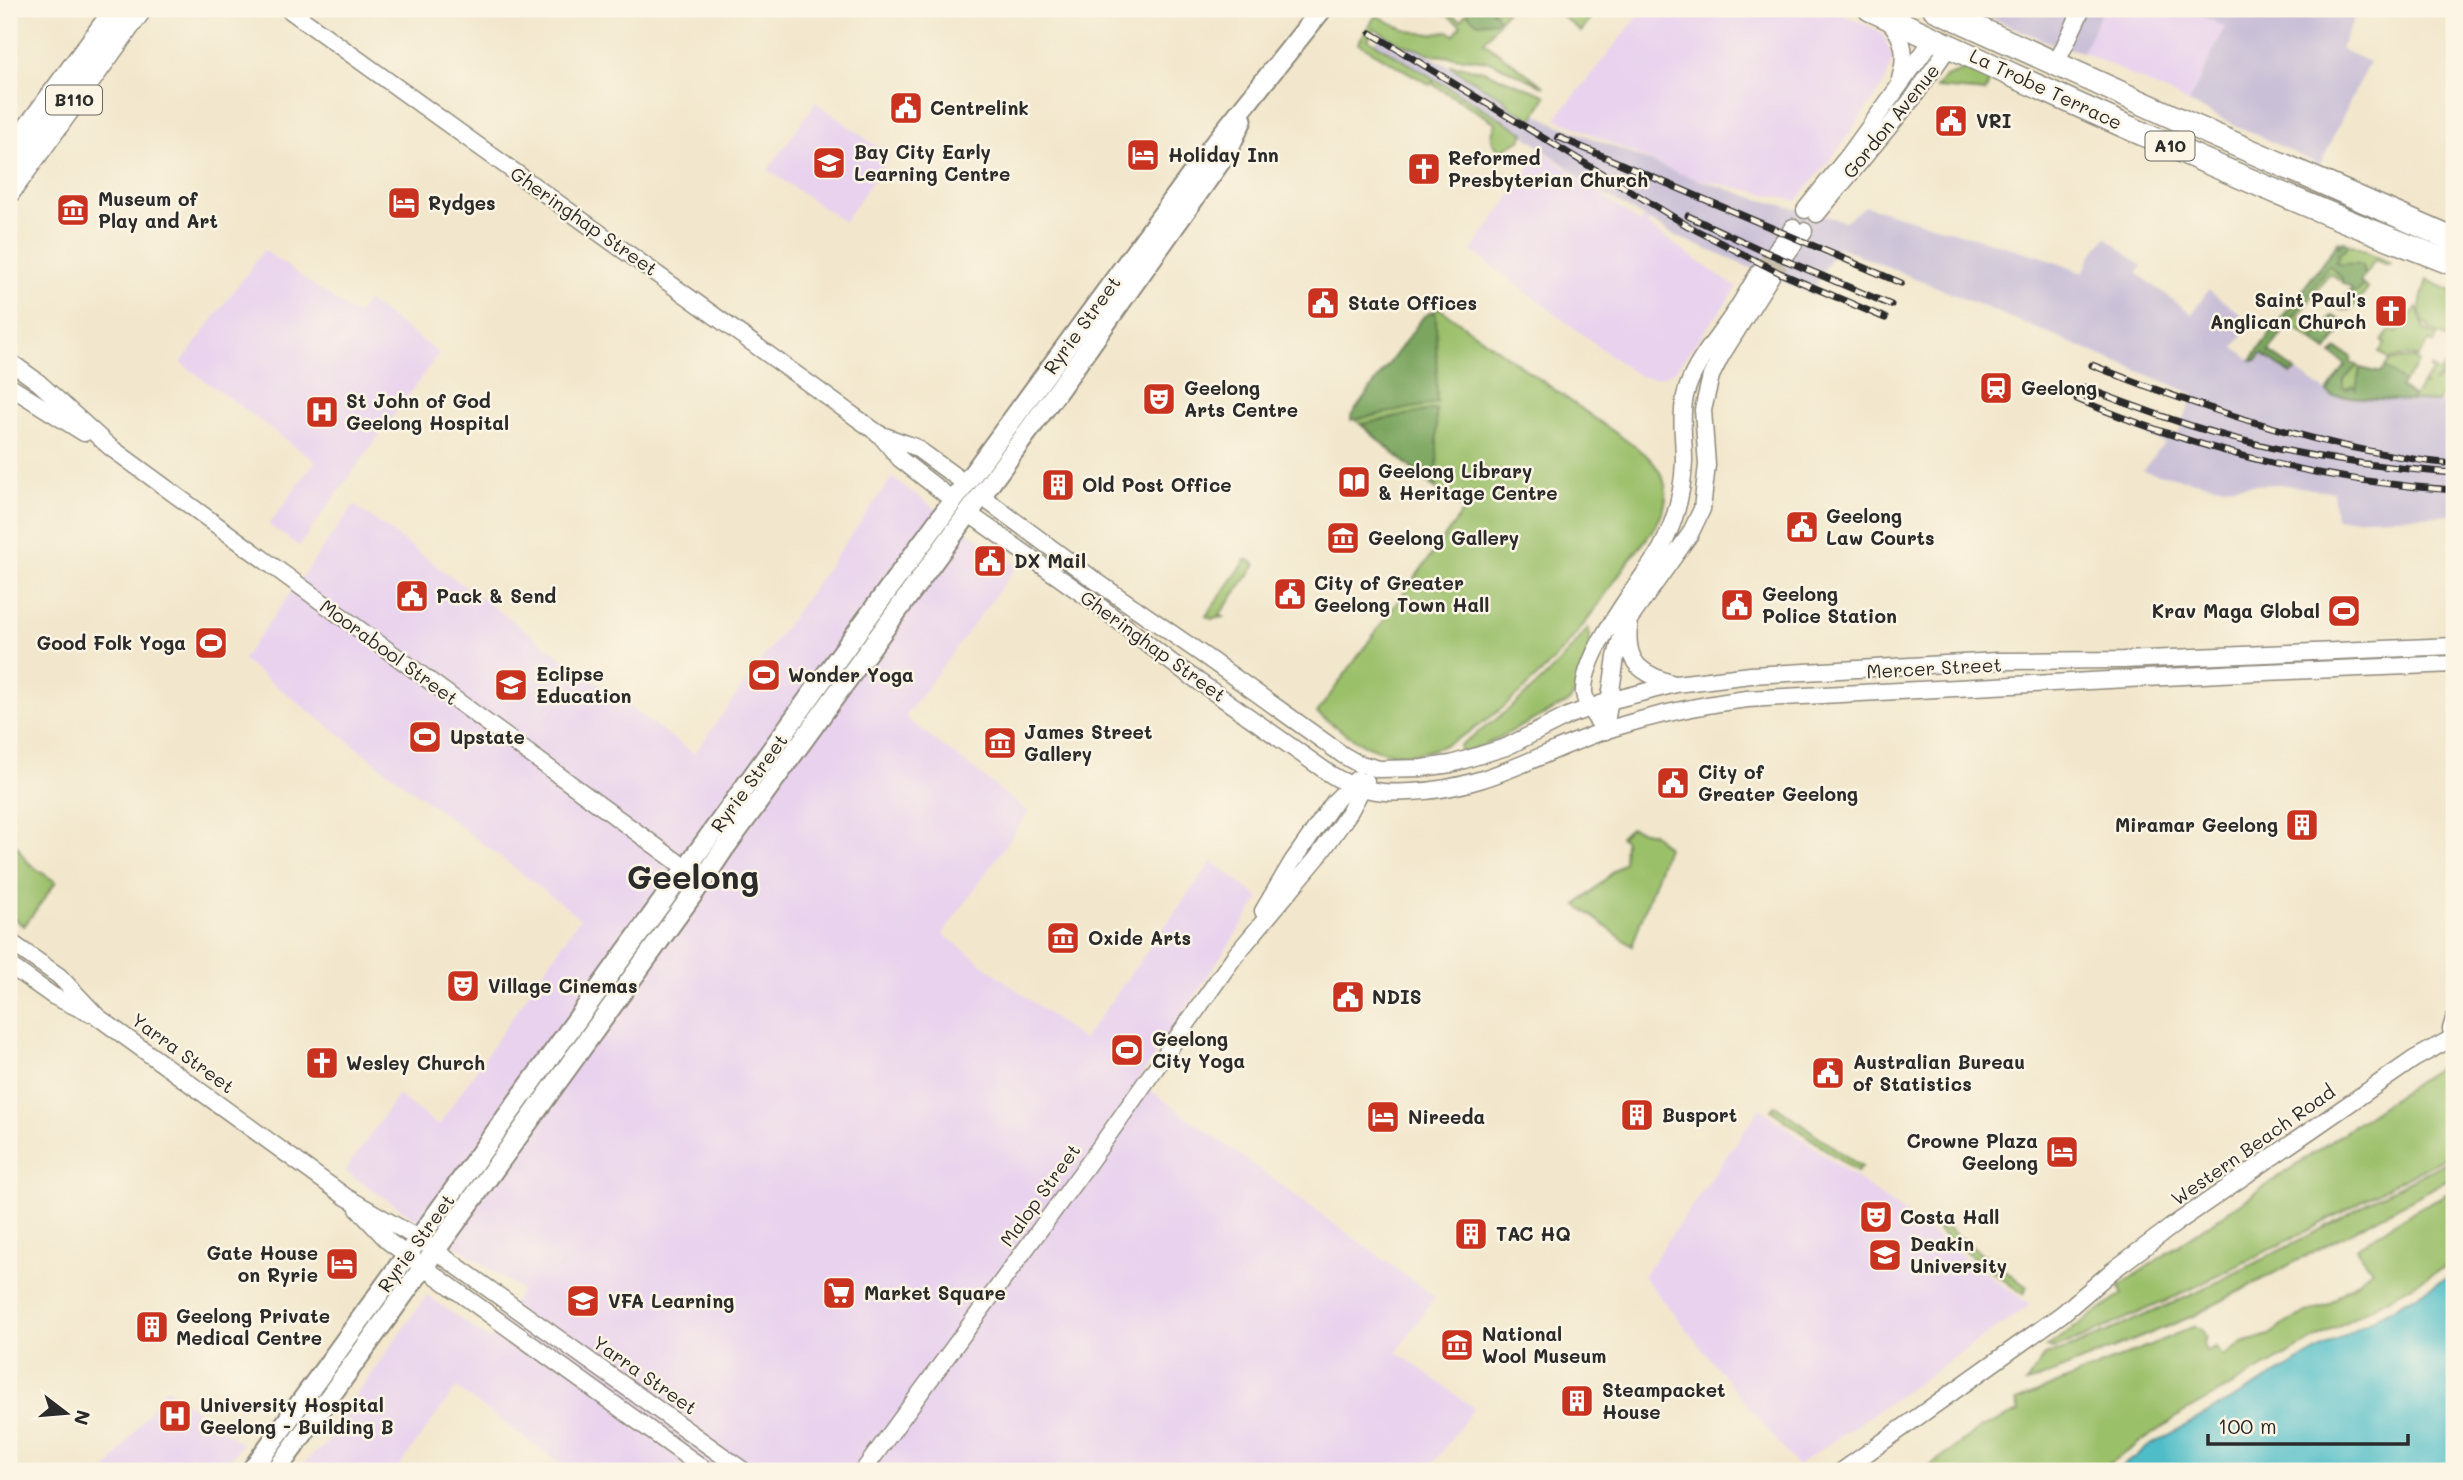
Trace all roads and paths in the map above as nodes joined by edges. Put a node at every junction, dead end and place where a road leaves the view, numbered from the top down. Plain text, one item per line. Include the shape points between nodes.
1 (117, 9) edge
2 (140, 9) edge
3 (288, 9) edge
4 (1322, 9) edge
5 (2082, 9) edge
6 (1877, 12) edge
7 (1944, 13) edge
8 (1942, 42) junction
9 (2056, 64) junction
10 (2045, 88) junction
11 (1895, 91) junction
12 (1866, 132) junction
13 (9, 155) edge
14 (9, 191) edge
15 (1816, 208) junction
16 (2454, 240) edge
17 (2454, 264) edge
18 (1760, 271) tunnel mouth
19 (1730, 320) junction
20 (9, 361) edge
21 (9, 386) edge
22 (1682, 427) junction
23 (879, 434) junction
24 (1705, 435) junction
25 (110, 447) junction
26 (1683, 448) junction
27 (1707, 453) junction
28 (974, 490) junction
29 (961, 507) junction
30 (1634, 611) junction
31 (2454, 646) edge
32 (2380, 649) junction
33 (2030, 661) junction
34 (2454, 664) edge
35 (1893, 666) junction
36 (2381, 666) junction
37 (1822, 670) junction
38 (1676, 684) junction
39 (2037, 684) junction
40 (2013, 685) junction
41 (1878, 692) junction
42 (1823, 695) junction
43 (1265, 699) junction
44 (1609, 701) junction
45 (1589, 708) junction
46 (1252, 718) junction
47 (1605, 731) junction
48 (1433, 767) junction
49 (1378, 769) junction
50 (1356, 786) junction
51 (1437, 790) junction
52 (687, 869) junction
53 (703, 880) junction
54 (9, 941) edge
55 (9, 965) edge
56 (98, 1017) junction
57 (2454, 1019) edge
58 (2454, 1040) edge
59 (413, 1247) junction
60 (430, 1259) junction
61 (251, 1471) edge
62 (276, 1471) edge
63 (707, 1471) edge
64 (744, 1471) edge
65 (863, 1471) edge
66 (1842, 1471) edge

1 - 13 highway, B110
2 - 14 highway, B110
3 - 23 street, Gheringhap Street
4 - 28 main road, Ryrie Street via 1211,148
5 - 9 street
6 - 8 highway, La Trobe Terrace / A10
6 - 11 street via 1896,28 1904,45
7 - 8 highway, Gordon Avenue
7 - 9 highway, La Trobe Terrace / A10
8 - 10 highway, La Trobe Terrace / A10
8 - 11 street, Gordon Avenue
8 - 15 street, Gordon Avenue via 1913,98
9 - 10 highway
9 - 16 highway, La Trobe Terrace / A10
10 - 17 highway, La Trobe Terrace / A10 via 2297,202
11 - 12 street, Gordon Avenue
12 - 15 street, Gordon Avenue
12 - 15 street, Gordon Avenue
18 - 19 street
19 - 22 street via 1691,378
19 - 24 street via 1771,276 1714,369 1703,410
20 - 25 street, Moorabool Street
21 - 25 street, Moorabool Street
22 - 24 street
22 - 26 street
23 - 28 street, Gheringhap Street via 915,447
23 - 29 street, Gheringhap Street via 900,459
24 - 27 street
25 - 52 street, Moorabool Street
26 - 27 street
26 - 45 street via 1682,483 1673,524 1596,648 1584,689
27 - 30 street via 1697,523
28 - 29 main road, Ryrie Street
28 - 43 street, Gheringhap Street
29 - 46 street, Gheringhap Street
29 - 52 main road, Ryrie Street
29 - 53 main road, Ryrie Street
30 - 38 street via 1628,642 1634,662 1651,676
30 - 44 street via 1620,636
31 - 32 street, Mercer Street
32 - 33 street, Mercer Street
32 - 36 street
33 - 35 street, Mercer Street
33 - 39 street
33 - 40 street
34 - 36 street, Mercer Street
35 - 37 street, Mercer Street
35 - 41 street
36 - 39 street, Mercer Street
37 - 38 street, Mercer Street
37 - 42 street
38 - 44 street, Mercer Street
39 - 40 street, Mercer Street
40 - 41 street, Mercer Street
41 - 42 street, Mercer Street
42 - 47 street, Mercer Street via 1723,702
43 - 46 street
43 - 49 street, Gheringhap Street via 1349,759
44 - 45 street, Mercer Street
44 - 47 street
45 - 47 street
45 - 48 street, Mercer Street via 1498,751
46 - 50 street, Gheringhap Street via 1329,774
47 - 51 street, Mercer Street via 1498,775
48 - 49 street, Gheringhap Street
48 - 51 street
49 - 50 street, Malop Street via 1363,775
50 - 51 street, Gheringhap Street via 1380,793
50 - 65 street, Malop Street via 1292,862 1247,940
52 - 53 main road, Moorabool Street
52 - 59 main road, Ryrie Street
53 - 60 main road, Ryrie Street
54 - 56 street, Yarra Street via 59,976
55 - 56 street, Yarra Street via 53,996
56 - 59 street, Yarra Street
57 - 58 street
58 - 66 street, Western Beach Road via 2414,1059 2175,1224 2083,1298
59 - 60 street, Yarra Street
59 - 61 main road, Ryrie Street
60 - 62 main road, Ryrie Street
60 - 63 street, Yarra Street
60 - 64 street, Yarra Street

